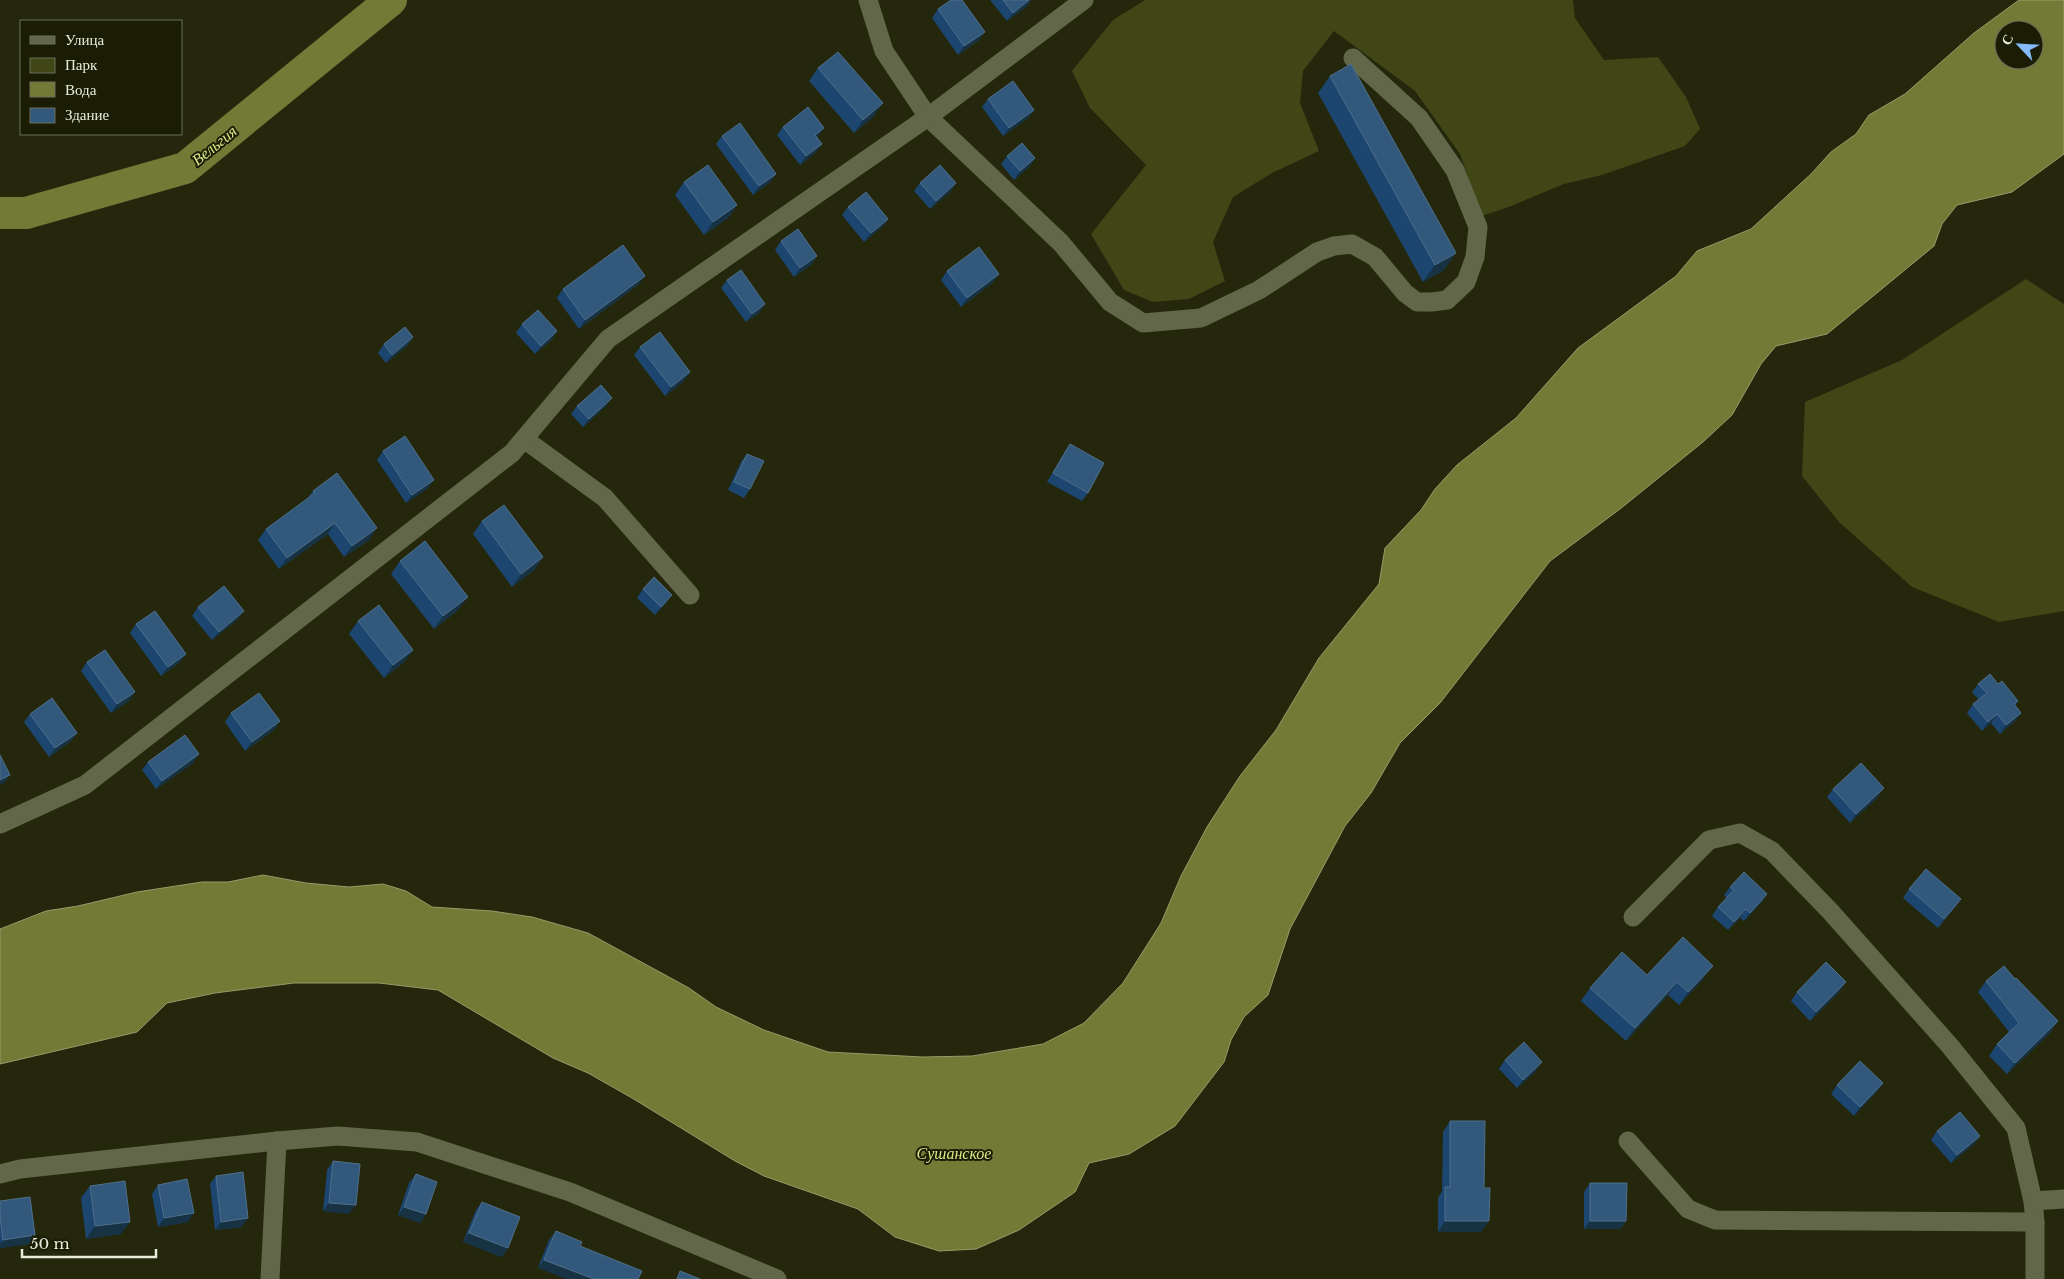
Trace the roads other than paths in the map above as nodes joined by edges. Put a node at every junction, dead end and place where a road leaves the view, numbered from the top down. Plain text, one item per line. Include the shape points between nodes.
1 (868, 0) edge
2 (1084, 0) edge
3 (1352, 58) dead end
4 (928, 117) junction
5 (524, 439) junction
6 (690, 595) dead end
7 (0, 824) edge
8 (1634, 917) dead end
9 (277, 1141) junction
10 (1628, 1141) dead end
11 (0, 1174) edge
12 (2064, 1199) edge
13 (2033, 1200) junction
14 (2035, 1222) junction
15 (270, 1279) edge
16 (777, 1279) edge
17 (2035, 1279) edge

1 - 4 street via 884,51
2 - 4 street
3 - 4 street via 1419,118 1455,170 1478,227 1475,257 1466,282 1447,300 1417,302 1405,293 1375,257 1352,244 1317,252 1259,290 1201,318 1143,323 1110,302 1062,243
4 - 5 street via 608,339
5 - 6 street via 604,498
5 - 7 street via 504,459 86,785
8 - 13 street via 1709,840 1740,833 1772,851 1950,1046 2016,1128
9 - 11 street via 20,1169
9 - 15 street
9 - 16 street via 338,1136 417,1142 570,1192
10 - 14 street via 1688,1209 1715,1220
12 - 13 street
13 - 14 street
14 - 17 street

